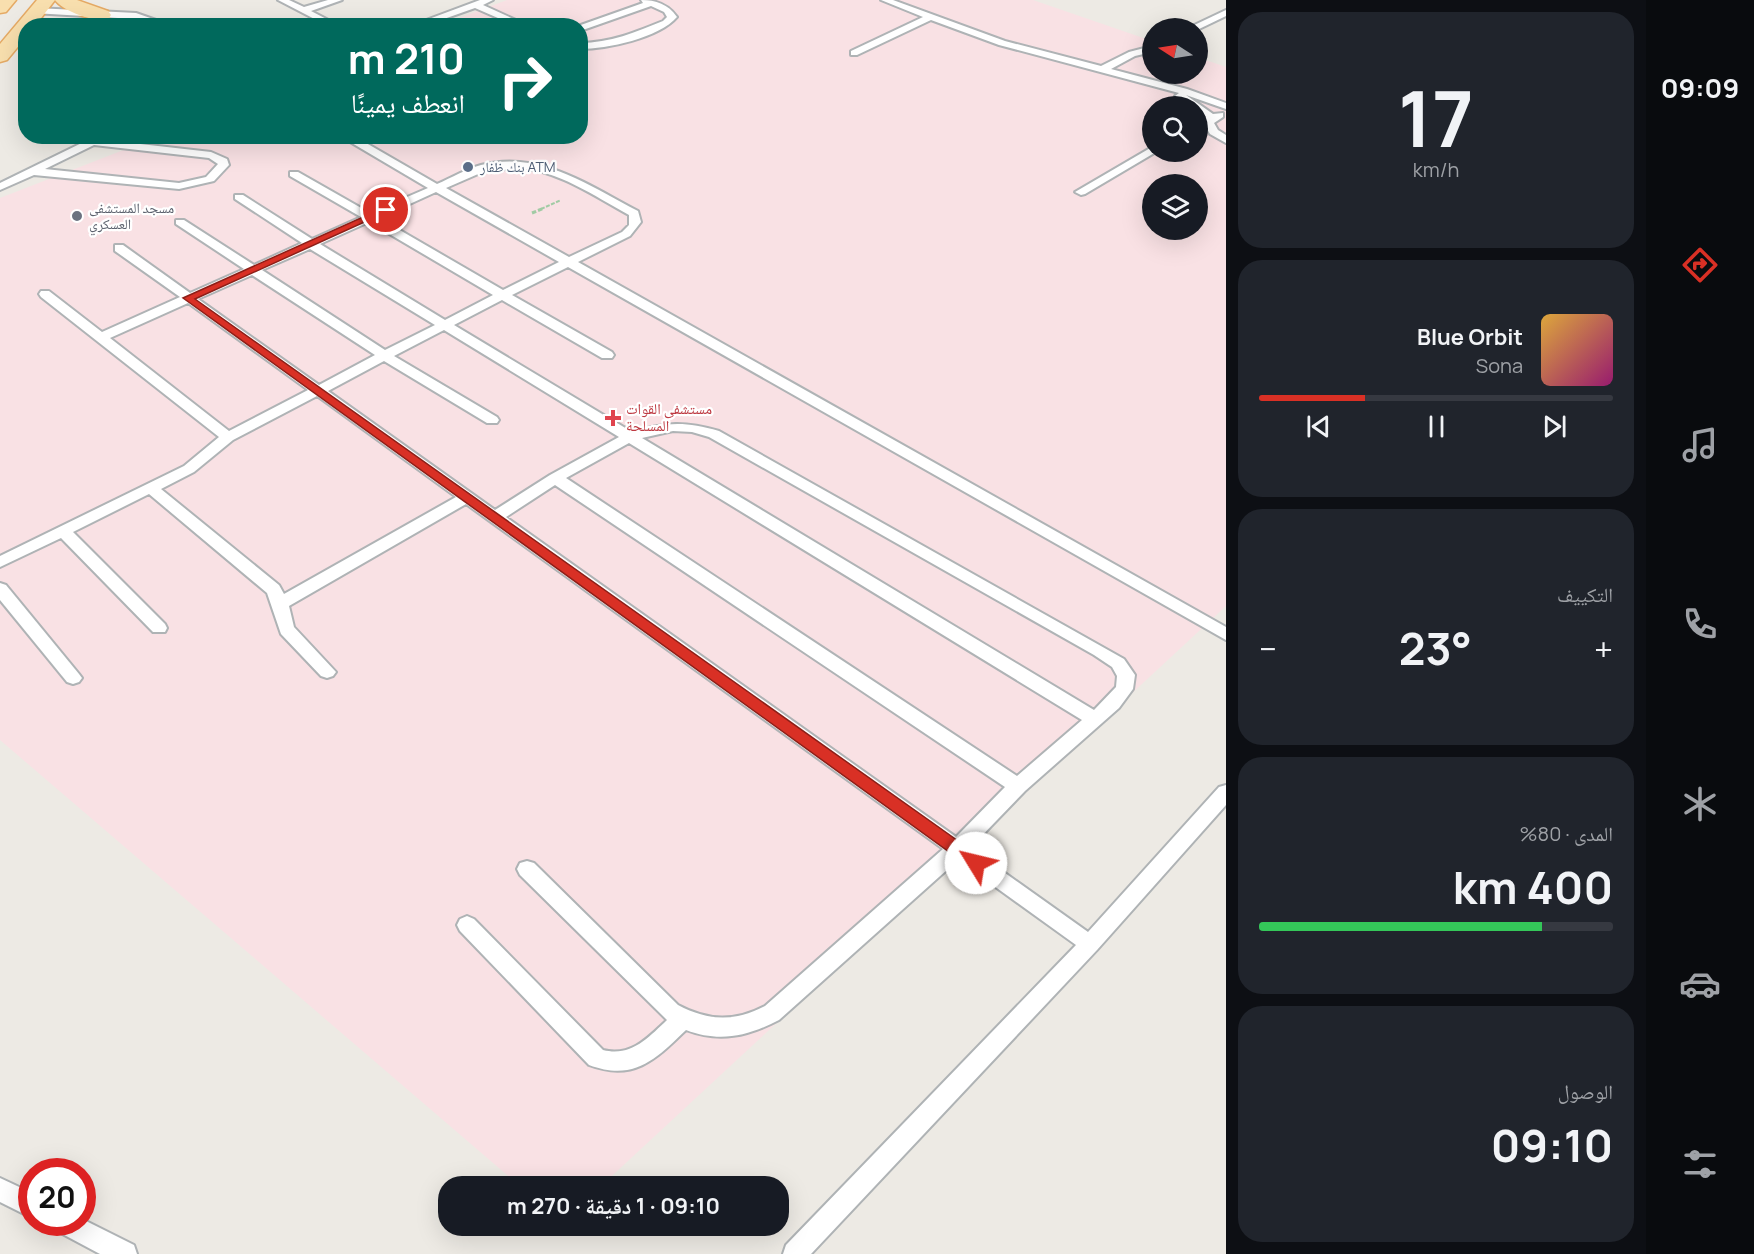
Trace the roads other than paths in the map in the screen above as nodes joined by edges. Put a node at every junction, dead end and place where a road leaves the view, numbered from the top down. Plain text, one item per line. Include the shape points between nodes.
1 (7, 0) edge
2 (64, 0) edge
3 (282, 0) edge
4 (338, 0) edge
5 (489, 0) edge
6 (885, 0) edge
7 (648, 1) edge
8 (476, 4) junction
9 (41, 6) edge
10 (0, 8) edge
11 (304, 10) junction
12 (1226, 13) edge
13 (102, 15) junction
14 (933, 16) junction
15 (147, 18) edge
16 (320, 18) edge
17 (437, 18) edge
18 (507, 18) edge
19 (1208, 21) edge
20 (588, 25) edge
21 (18, 39) edge
22 (588, 46) edge
23 (854, 52) dead end
24 (1142, 52) edge
25 (1, 54) edge
26 (1142, 59) edge
27 (1102, 70) junction
28 (1119, 74) junction
29 (1160, 86) junction
30 (1226, 106) edge
31 (1226, 114) edge
32 (1210, 122) junction
33 (1226, 140) edge
34 (88, 144) edge
35 (133, 144) edge
36 (360, 144) edge
37 (1142, 156) edge
38 (31, 171) junction
39 (294, 174) dead end
40 (0, 187) edge
41 (438, 187) junction
42 (1081, 192) dead end
43 (238, 197) dead end
44 (369, 218) junction
45 (180, 222) dead end
46 (311, 244) junction
47 (118, 248) dead end
48 (569, 262) junction
49 (251, 270) junction
50 (45, 294) dead end
51 (502, 295) junction
52 (188, 298) junction
53 (444, 325) junction
54 (101, 337) junction
55 (607, 355) dead end
56 (385, 356) junction
57 (316, 391) junction
58 (492, 420) dead end
59 (228, 437) junction
60 (630, 437) junction
61 (555, 478) junction
62 (151, 488) junction
63 (466, 498) junction
64 (494, 518) junction
65 (64, 532) junction
66 (0, 562) edge
67 (0, 589) edge
68 (282, 603) junction
69 (159, 628) dead end
70 (1226, 634) edge
71 (327, 672) dead end
72 (73, 678) dead end
73 (1095, 720) junction
74 (1018, 786) junction
75 (1226, 792) edge
76 (957, 849) junction
77 (527, 869) dead end
78 (467, 925) dead end
79 (1090, 944) junction
80 (683, 1019) junction
81 (0, 1190) edge
82 (18, 1199) edge
83 (90, 1236) edge
84 (125, 1254) edge
85 (795, 1254) edge

1 - 10 main road
2 - 13 main road
3 - 11 lane
4 - 11 lane
5 - 8 lane
6 - 14 lane
7 - 20 lane
7 - 22 lane via 667,10 672,17 666,23 613,43
8 - 17 lane
8 - 18 lane
9 - 13 lane
11 - 16 lane
12 - 19 lane
13 - 15 lane
14 - 23 lane
14 - 27 lane via 1002,43
21 - 25 main road
24 - 27 lane
26 - 28 lane
27 - 28 lane
28 - 29 lane
29 - 30 lane
29 - 32 lane via 1187,100
31 - 32 lane
32 - 33 lane
34 - 38 lane
35 - 38 lane via 211,155 224,165 210,179 179,186
36 - 41 lane
37 - 42 lane
38 - 40 lane
39 - 44 lane
41 - 44 lane
41 - 48 lane
41 - 48 lane via 482,168 520,164 556,173 634,213 635,226 626,234
43 - 46 lane
44 - 46 lane
44 - 51 lane
45 - 49 lane
46 - 49 lane
46 - 53 lane
47 - 52 lane
48 - 51 lane
48 - 70 lane
49 - 52 lane
49 - 56 lane
50 - 54 lane
51 - 53 lane
51 - 55 lane
52 - 54 lane
52 - 57 lane
53 - 56 lane
53 - 60 lane
54 - 59 lane
56 - 57 lane
56 - 58 lane
57 - 59 lane
57 - 63 lane
59 - 62 lane via 200,462
60 - 61 lane
60 - 73 lane
60 - 73 lane via 673,427 714,434 1100,651 1118,663 1126,675 1124,689
61 - 64 lane
61 - 74 lane
62 - 65 lane
62 - 68 lane via 273,589
63 - 64 lane
63 - 68 lane
64 - 76 lane
65 - 66 lane
65 - 69 lane
67 - 72 lane
68 - 71 lane via 287,630
73 - 74 lane
74 - 76 lane
75 - 79 lane
76 - 79 lane
76 - 80 lane via 772,1013 756,1022 730,1028 700,1026
77 - 80 lane via 671,1012
78 - 80 lane via 597,1058 616,1063 634,1061
79 - 85 lane
81 - 82 lane
83 - 84 lane

